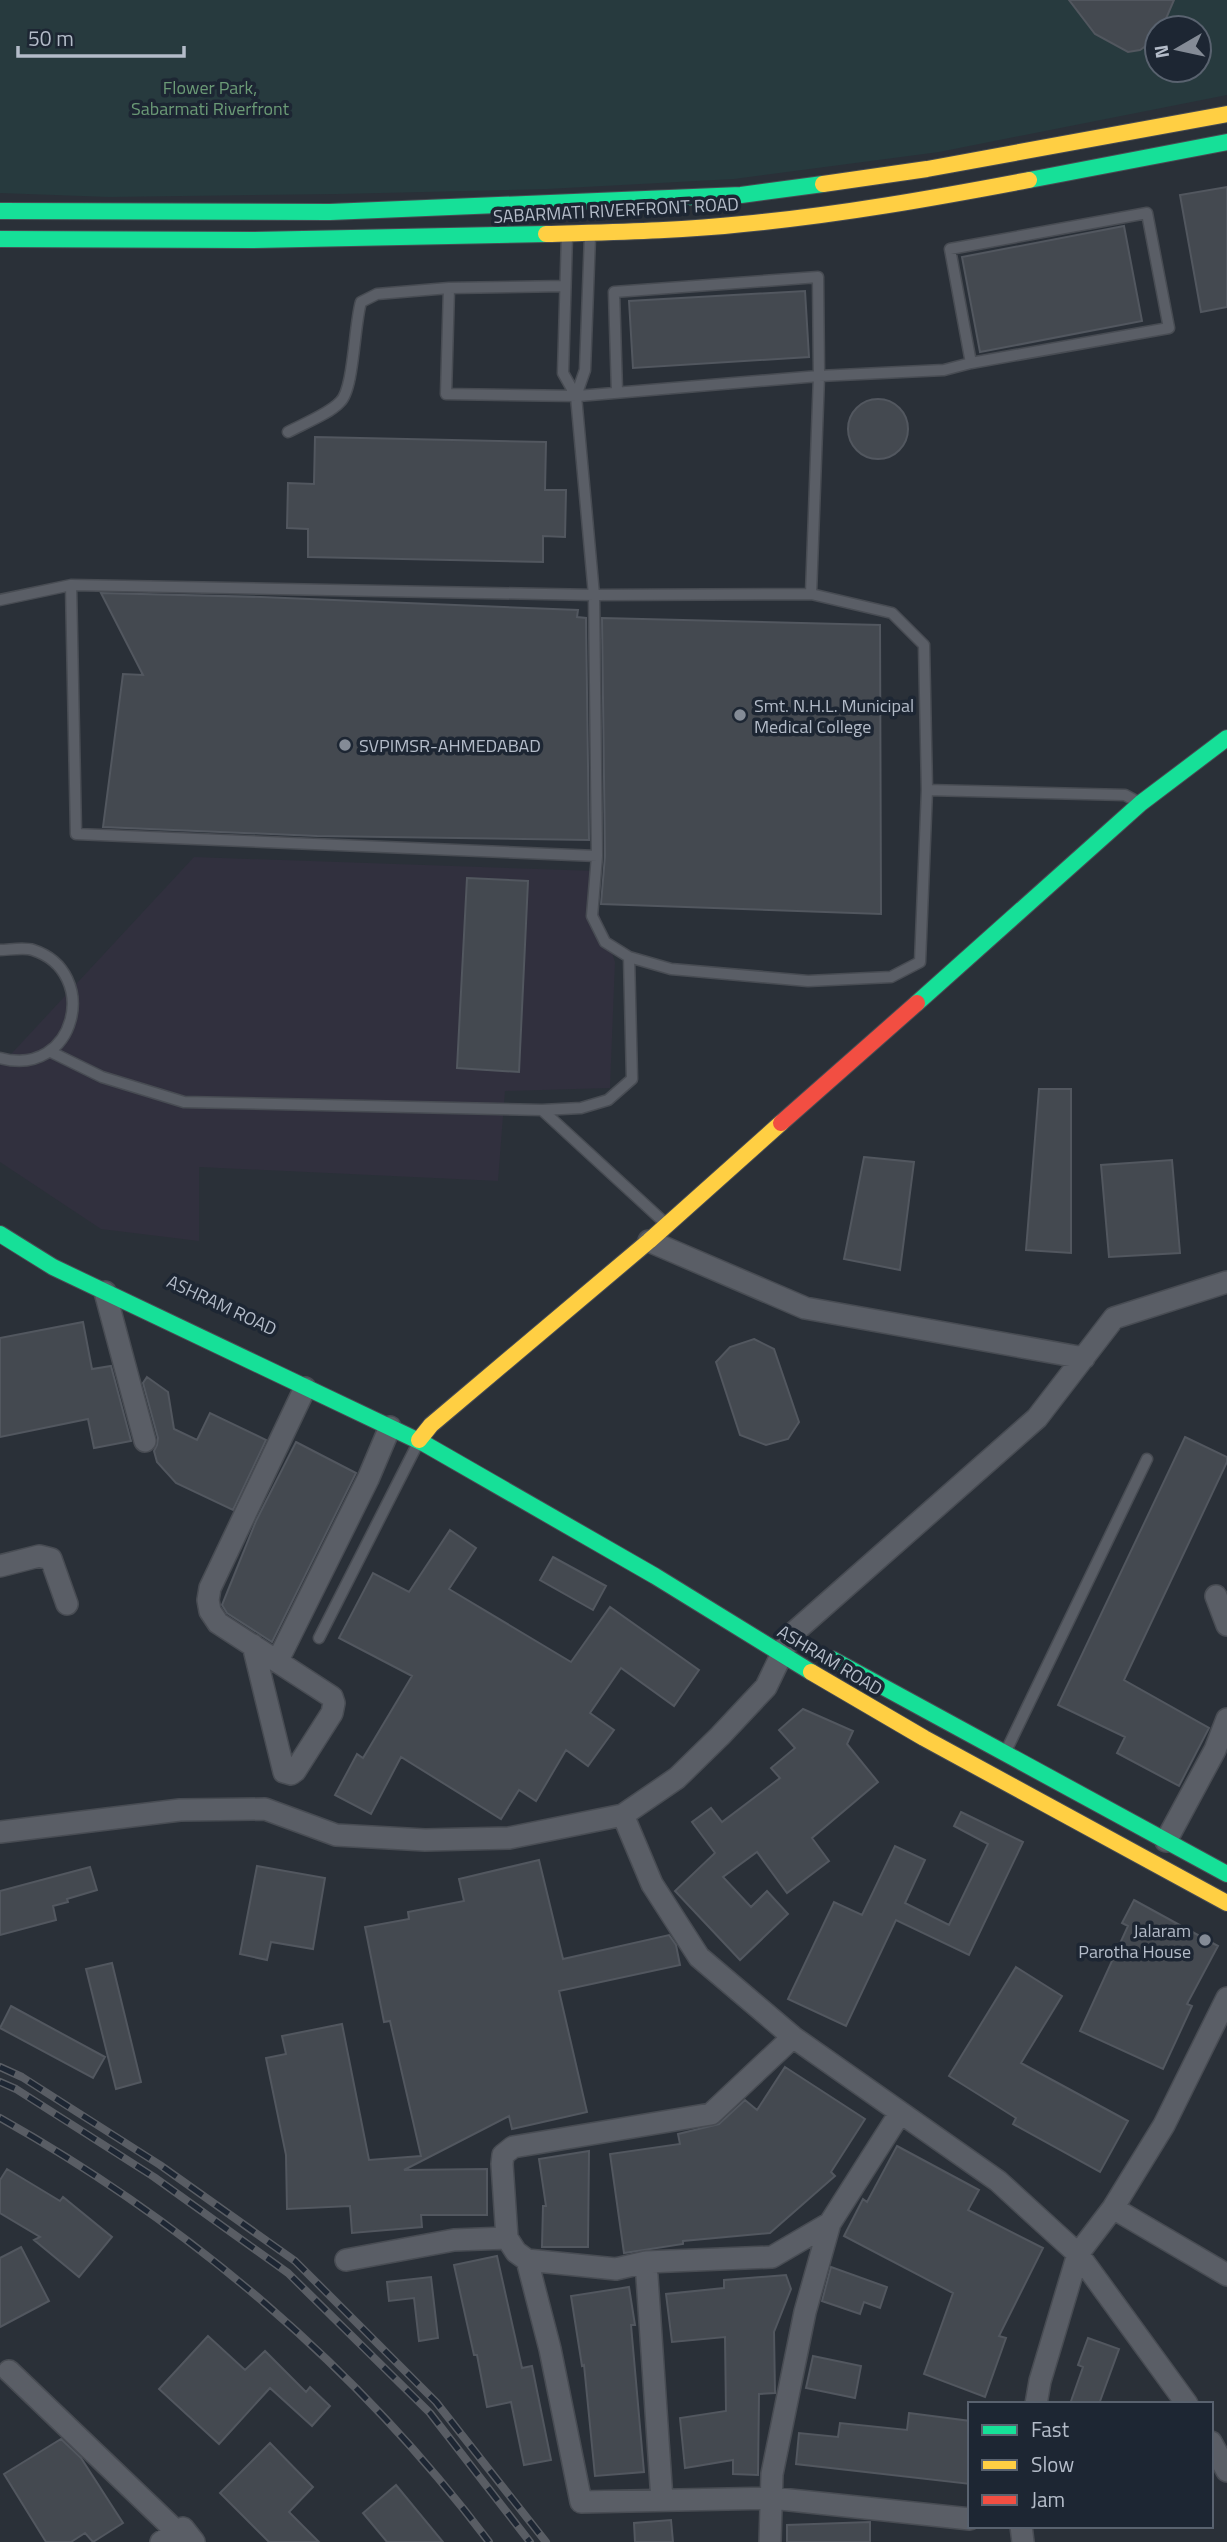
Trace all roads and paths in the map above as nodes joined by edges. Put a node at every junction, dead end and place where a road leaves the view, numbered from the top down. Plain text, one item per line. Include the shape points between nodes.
1 (1227, 114) edge
2 (1227, 142) edge
3 (731, 195) junction
4 (565, 203) junction
5 (0, 211) edge
6 (733, 225) junction
7 (590, 232) junction
8 (567, 233) junction
9 (0, 239) edge
10 (565, 286) junction
11 (449, 288) junction
12 (971, 363) junction
13 (819, 376) junction
14 (617, 392) junction
15 (576, 396) junction
16 (288, 432) dead end
17 (71, 585) junction
18 (594, 594) junction
19 (811, 594) junction
20 (0, 600) edge
21 (1227, 738) edge
22 (927, 790) junction
23 (1141, 803) junction
24 (597, 856) junction
25 (0, 950) edge
26 (629, 957) junction
27 (51, 1052) junction
28 (0, 1058) edge
29 (542, 1110) junction
30 (667, 1225) junction
31 (0, 1234) edge
32 (649, 1241) junction
33 (1227, 1282) edge
34 (105, 1292) junction
35 (1084, 1358) junction
36 (305, 1388) junction
37 (390, 1427) junction
38 (419, 1440) junction
39 (145, 1441) dead end
40 (1147, 1459) dead end
41 (0, 1566) edge
42 (1216, 1596) dead end
43 (67, 1604) dead end
44 (1227, 1625) edge
45 (319, 1638) dead end
46 (253, 1645) junction
47 (822, 1653) dead end
48 (783, 1656) junction
49 (278, 1660) junction
50 (1227, 1719) edge
51 (1005, 1754) junction
52 (623, 1815) junction
53 (0, 1832) edge
54 (1166, 1842) junction
55 (1227, 1874) edge
56 (1227, 1903) edge
57 (1227, 1998) edge
58 (793, 2037) junction
59 (900, 2113) junction
60 (1113, 2208) junction
61 (830, 2223) junction
62 (507, 2238) junction
63 (1078, 2254) junction
64 (346, 2260) dead end
65 (527, 2260) junction
66 (646, 2263) junction
67 (1227, 2275) edge
68 (9, 2371) dead end
69 (1036, 2402) edge
70 (1185, 2402) edge
71 (1213, 2446) edge
72 (1227, 2471) edge
73 (771, 2498) junction
74 (662, 2500) junction
75 (968, 2519) edge
76 (177, 2539) edge
77 (770, 2542) edge

1 - 3 street, SABARMATI RIVERFRONT ROAD via 926,169
2 - 6 street, SABARMATI RIVERFRONT ROAD via 975,190
3 - 4 street, SABARMATI RIVERFRONT ROAD
3 - 6 street
4 - 5 street, SABARMATI RIVERFRONT ROAD via 330,212
4 - 8 street
6 - 7 street, SABARMATI RIVERFRONT ROAD
7 - 8 street, SABARMATI RIVERFRONT ROAD
7 - 15 lane via 585,370
8 - 9 street, SABARMATI RIVERFRONT ROAD via 330,240
8 - 10 lane
10 - 11 lane
10 - 15 lane via 563,373
11 - 15 lane via 446,394
11 - 16 lane via 377,295 361,302 348,392 340,403
12 - 12 lane via 1169,328 1147,213 950,249
12 - 13 lane via 944,370
13 - 14 lane
13 - 14 lane via 818,277 614,292
13 - 19 lane
14 - 15 lane
15 - 18 lane
17 - 18 lane
17 - 20 lane
17 - 24 lane via 76,834
18 - 19 lane
18 - 24 lane
19 - 22 lane via 891,613 924,645
21 - 23 street
22 - 23 lane via 1125,795
22 - 26 lane via 920,962 891,978 808,981 671,969
23 - 30 street
24 - 26 lane via 592,916 605,942
25 - 27 lane via 32,950 50,960 59,966 74,994 71,1026
26 - 29 lane via 632,1079 608,1100 581,1108
27 - 28 lane via 19,1063
27 - 29 lane via 102,1077 184,1101
29 - 30 lane
30 - 32 street
31 - 34 street, ASHRAM ROAD
32 - 35 street via 805,1308
32 - 38 street
33 - 35 street via 1114,1318
34 - 36 street, ASHRAM ROAD
34 - 39 street
35 - 48 street via 1037,1418 791,1635
36 - 37 street, ASHRAM ROAD
36 - 46 street via 210,1588 214,1620
37 - 38 street, ASHRAM ROAD
37 - 49 street
38 - 45 lane
38 - 48 street, ASHRAM ROAD
40 - 51 lane
41 - 43 street via 39,1556 51,1559
42 - 44 street
46 - 49 street
46 - 49 street via 287,1774 295,1771 334,1703 328,1693
47 - 51 street, ASHRAM ROAD
48 - 52 street via 766,1687 720,1736 677,1778
48 - 56 street, ASHRAM ROAD
50 - 54 street
51 - 54 street, ASHRAM ROAD
52 - 53 street via 509,1838 336,1835 265,1809 180,1810
52 - 58 street via 652,1884 699,1957
54 - 55 street, ASHRAM ROAD
57 - 60 street via 1164,2125
58 - 59 street
58 - 62 street via 711,2114 513,2147 503,2155 502,2164
59 - 61 street
59 - 63 street via 998,2181
60 - 63 street
60 - 67 street
61 - 66 street via 772,2257
61 - 73 street via 806,2312
62 - 64 street via 454,2240
62 - 65 street
63 - 69 street
63 - 70 street
65 - 66 street via 616,2269
65 - 74 street via 581,2502
66 - 74 street
68 - 76 street
71 - 72 street
73 - 74 street
73 - 75 street
73 - 77 street

